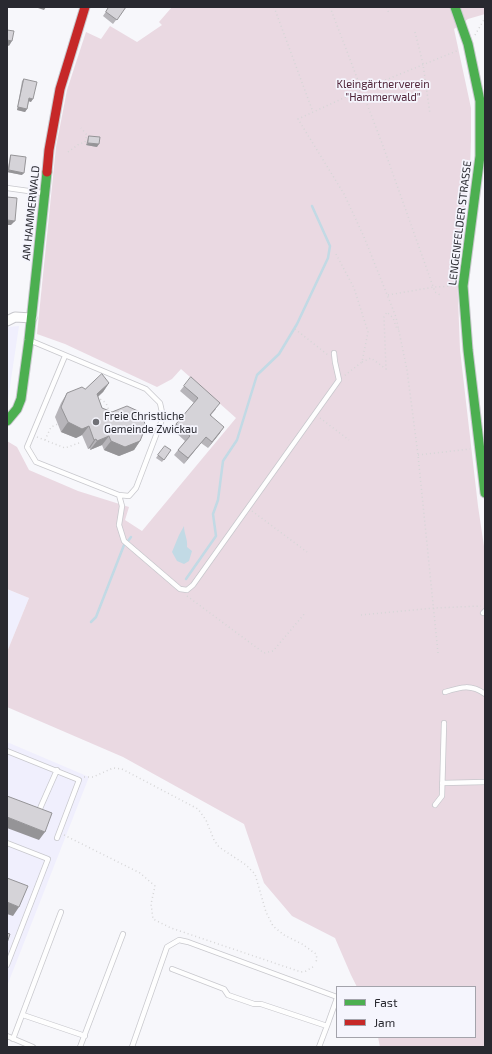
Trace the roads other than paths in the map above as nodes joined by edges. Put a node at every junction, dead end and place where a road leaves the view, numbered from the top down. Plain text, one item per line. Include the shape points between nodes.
1 (85, 7) edge
2 (455, 7) edge
3 (482, 100) edge
4 (7, 188) edge
5 (45, 194) junction
6 (32, 318) junction
7 (7, 321) edge
8 (29, 340) junction
9 (334, 353) dead end
10 (65, 356) junction
11 (7, 421) edge
12 (485, 493) edge
13 (119, 495) junction
14 (445, 692) dead end
15 (485, 694) edge
16 (444, 723) dead end
17 (7, 751) edge
18 (57, 770) junction
19 (485, 782) edge
20 (442, 783) junction
21 (435, 805) dead end
22 (38, 813) edge
23 (56, 838) dead end
24 (7, 843) edge
25 (61, 912) dead end
26 (124, 934) dead end
27 (7, 965) edge
28 (172, 969) dead end
29 (336, 997) edge
30 (336, 1000) edge
31 (22, 1015) junction
32 (327, 1026) junction
33 (7, 1036) edge
34 (85, 1036) junction
35 (13, 1039) junction
36 (33, 1047) edge
37 (80, 1047) edge
38 (132, 1047) edge
39 (319, 1047) edge

1 - 5 main road, AM HAMMERWALD via 60,89 49,150
2 - 3 main road, LENGENFELDER STRASSE via 468,44
3 - 12 main road, LENGENFELDER STRASSE via 480,156 463,286
4 - 5 lane
5 - 6 main road, AM HAMMERWALD
6 - 7 street via 14,317
6 - 8 main road, AM HAMMERWALD
8 - 10 lane
8 - 11 main road, AM HAMMERWALD via 21,399
9 - 13 lane via 339,380 187,590 180,589 124,541 119,525 122,506
10 - 13 lane via 27,446 36,462
10 - 13 lane via 146,389 160,403 163,418 136,488 129,496
14 - 15 lane via 462,686 478,689
16 - 20 lane
17 - 18 lane
18 - 22 lane
18 - 23 lane via 79,780
19 - 20 lane
20 - 21 lane via 442,796
24 - 27 lane via 48,859
25 - 31 lane
26 - 34 lane
28 - 32 lane via 224,990 228,995
29 - 38 lane via 179,940 167,948
30 - 32 lane
31 - 34 lane
31 - 35 lane
32 - 39 lane
33 - 35 lane
34 - 37 lane
35 - 36 lane

